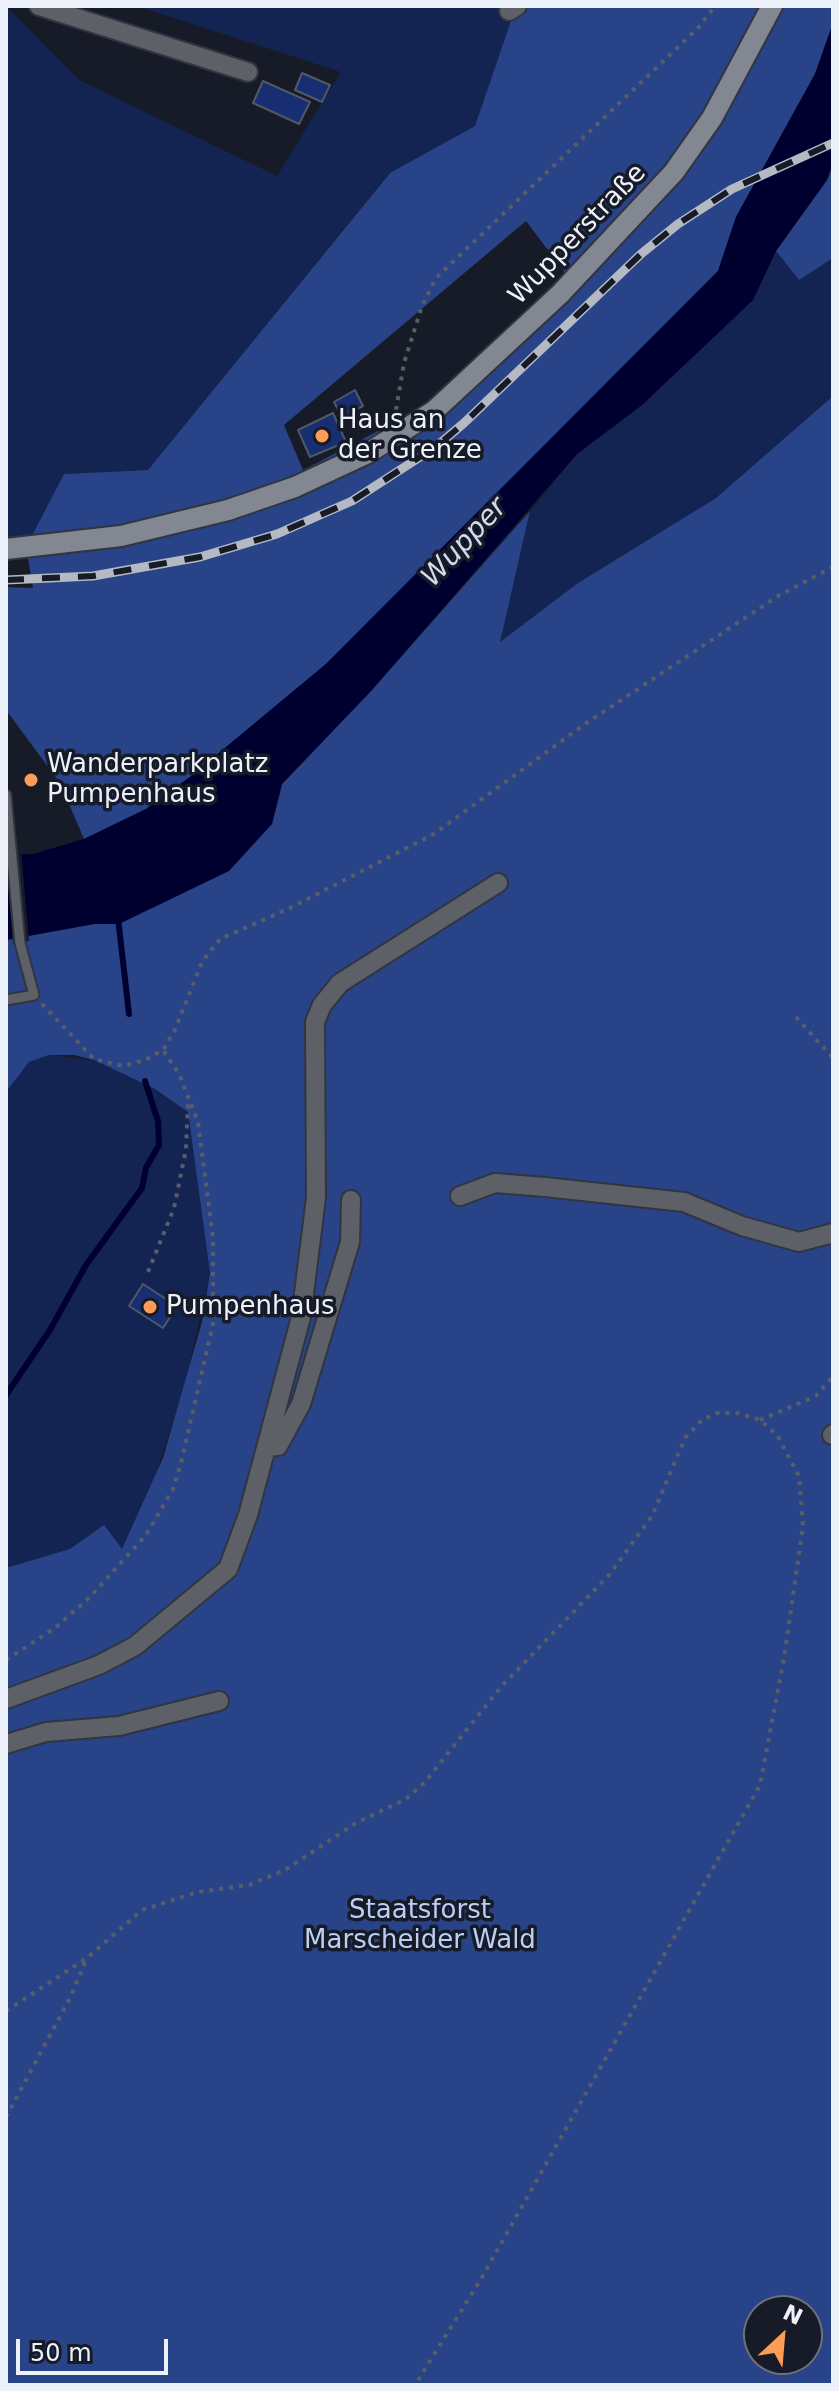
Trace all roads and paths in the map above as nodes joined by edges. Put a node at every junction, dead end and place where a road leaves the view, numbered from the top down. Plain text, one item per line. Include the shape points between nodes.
1 (39, 6) edge
2 (715, 6) edge
3 (772, 6) edge
4 (248, 72) dead end
5 (377, 448) junction
6 (6, 549) edge
7 (833, 567) edge
8 (6, 795) edge
9 (498, 883) dead end
10 (34, 995) junction
11 (6, 1000) edge
12 (796, 1017) dead end
13 (163, 1050) junction
14 (833, 1058) edge
15 (188, 1095) junction
16 (460, 1196) dead end
17 (351, 1200) dead end
18 (833, 1233) edge
19 (148, 1272) dead end
20 (833, 1376) edge
21 (760, 1420) junction
22 (266, 1447) junction
23 (6, 1660) edge
24 (6, 1699) edge
25 (219, 1701) dead end
26 (6, 1744) edge
27 (87, 1958) junction
28 (6, 2011) edge
29 (6, 2117) edge
30 (415, 2385) edge

1 - 4 street
2 - 5 path via 436,278 404,363 399,405 380,429
3 - 5 main road, Wupperstraße via 712,118 674,172 493,360 434,411
5 - 6 main road, Wupperstraße via 295,487 192,520 121,536
7 - 13 path via 778,596 598,716 434,834 220,939 202,962
8 - 10 lane via 20,943
9 - 22 street via 340,983 315,1022 316,1198 301,1317
10 - 11 lane
10 - 13 path via 82,1049 105,1063 123,1066
12 - 14 path
13 - 15 path
15 - 19 path via 186,1149 174,1208
15 - 23 path via 207,1172 213,1324 173,1489 146,1535 90,1597
16 - 18 street via 495,1183 545,1187 684,1202 799,1242
17 - 22 street via 350,1242 301,1404 278,1446
20 - 21 path via 816,1396
21 - 27 path via 717,1413 685,1438 652,1516 626,1553 406,1799 356,1823 285,1870 249,1885 198,1892 142,1910
21 - 30 path via 790,1454 803,1502 784,1658 760,1785 481,2279
22 - 24 street via 228,1569 135,1646
25 - 26 street via 119,1726 46,1732
27 - 28 path
27 - 29 path

